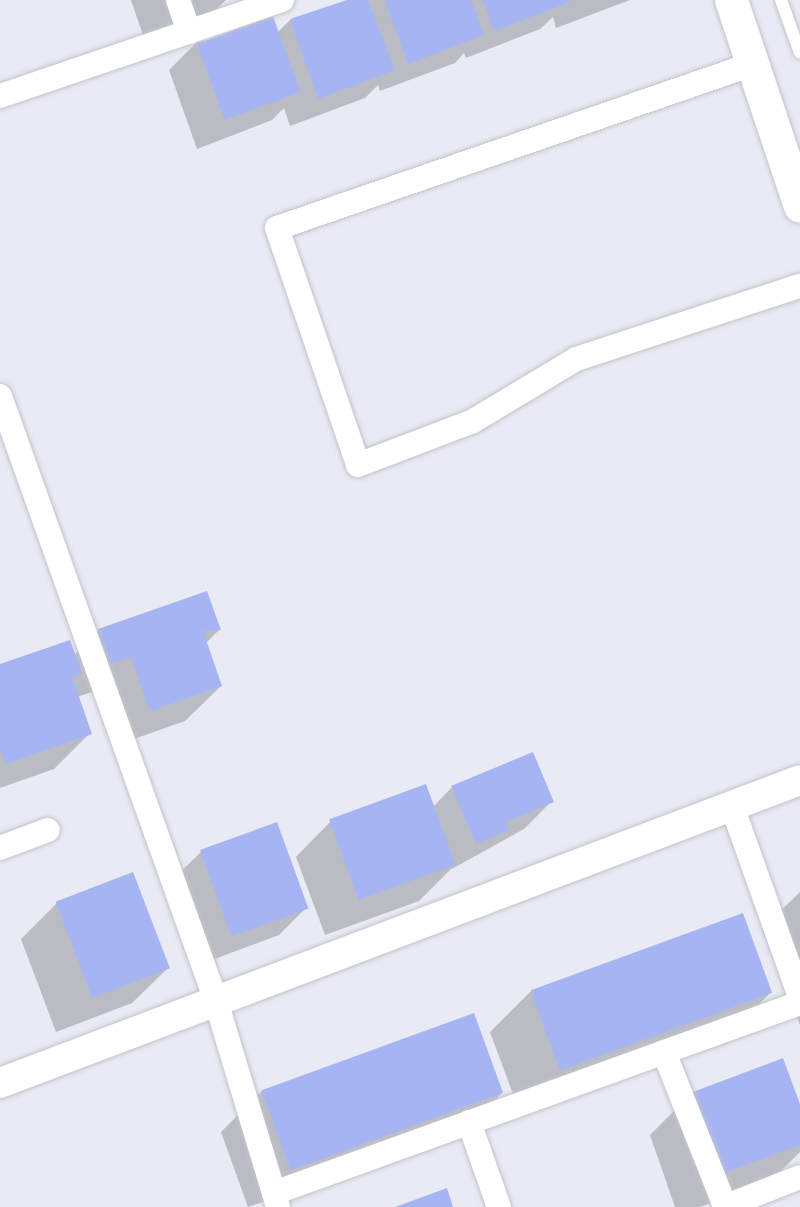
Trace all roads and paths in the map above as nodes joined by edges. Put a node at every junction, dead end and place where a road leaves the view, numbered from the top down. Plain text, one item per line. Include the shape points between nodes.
1 (178, 0) edge
2 (282, 0) edge
3 (731, 0) edge
4 (781, 0) edge
5 (189, 32) junction
6 (800, 53) edge
7 (753, 64) junction
8 (0, 96) edge
9 (800, 206) edge
10 (800, 286) edge
11 (0, 396) edge
12 (798, 780) edge
13 (732, 806) junction
14 (48, 830) dead end
15 (0, 848) edge
16 (800, 997) edge
17 (214, 998) junction
18 (800, 1003) edge
19 (664, 1052) junction
20 (0, 1083) edge
21 (469, 1122) junction
22 (800, 1177) edge
23 (276, 1200) edge
24 (499, 1207) edge
25 (725, 1207) edge

1 - 5 street
2 - 5 street
3 - 7 main road
4 - 6 lane
5 - 8 street
7 - 9 main road
7 - 10 street via 277,228 358,465 473,421 576,359
11 - 17 street
12 - 13 street
13 - 16 street
13 - 17 street
14 - 15 street
17 - 20 street
17 - 23 street
18 - 19 street
19 - 21 street
19 - 25 street
21 - 23 street
21 - 24 street
22 - 25 street

